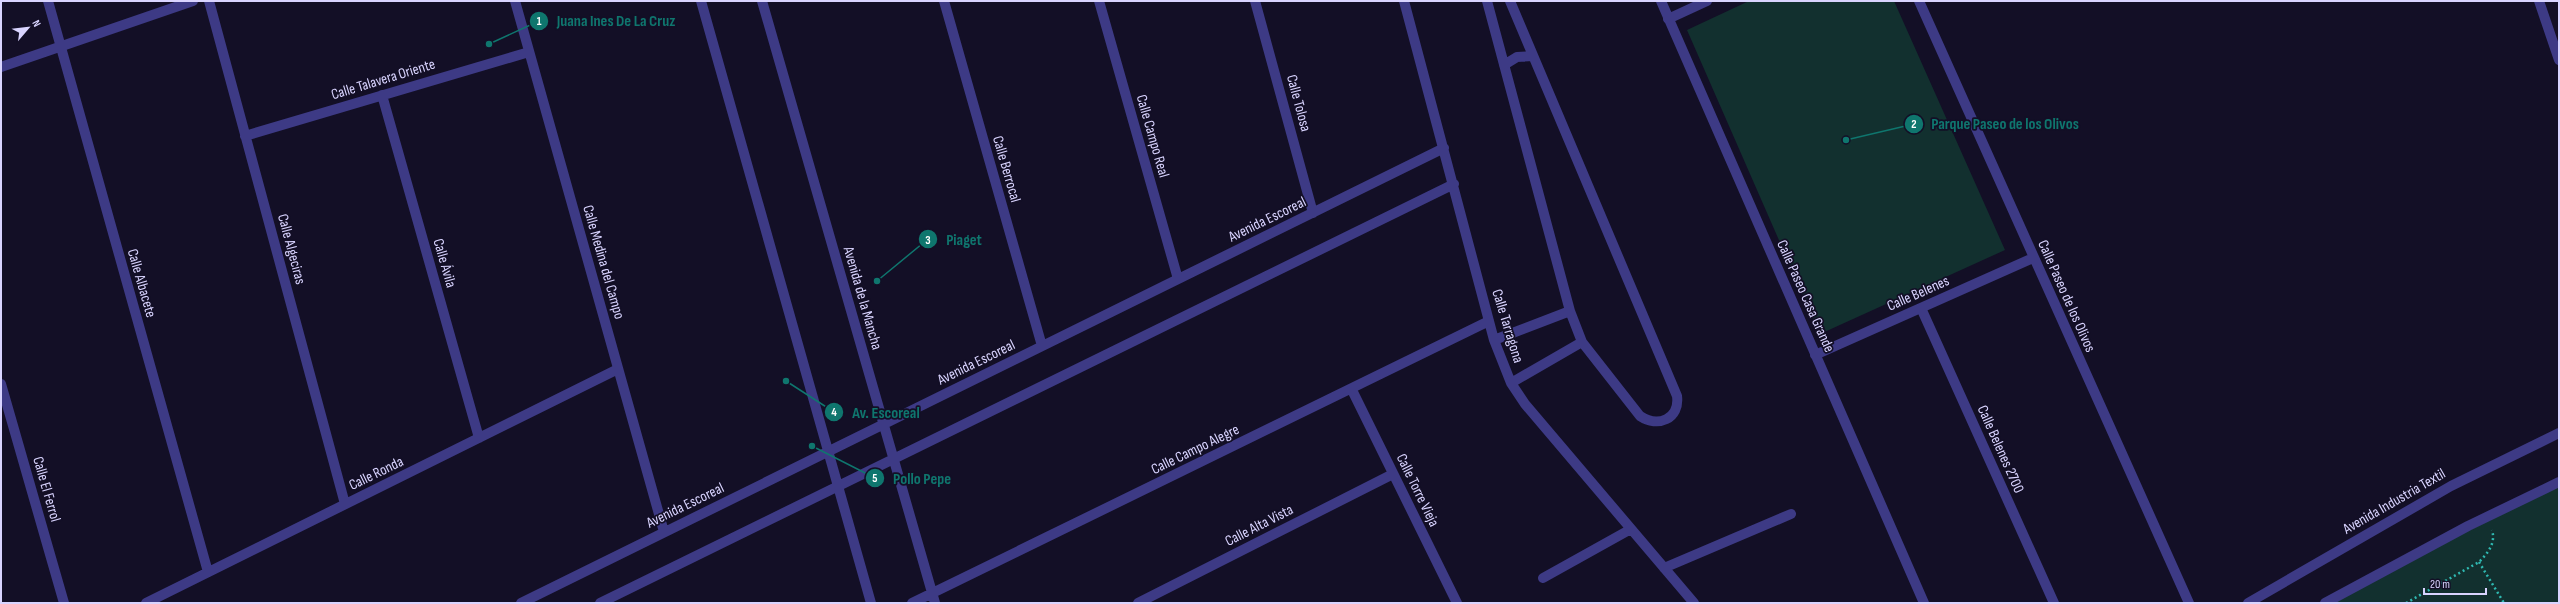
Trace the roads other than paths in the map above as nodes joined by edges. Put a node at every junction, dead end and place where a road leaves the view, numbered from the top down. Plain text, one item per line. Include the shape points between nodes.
1 (48, 1) edge
2 (193, 1) edge
3 (209, 1) edge
4 (515, 1) edge
5 (701, 1) edge
6 (762, 1) edge
7 (944, 1) edge
8 (1099, 1) edge
9 (1255, 1) edge
10 (1404, 1) edge
11 (1487, 1) edge
12 (1510, 1) edge
13 (1660, 1) edge
14 (1707, 1) edge
15 (1919, 1) edge
16 (2539, 1) edge
17 (1668, 18) junction
18 (60, 47) junction
19 (529, 52) junction
20 (1533, 56) junction
21 (2559, 60) edge
22 (1504, 65) junction
23 (1, 67) edge
24 (382, 95) junction
25 (245, 136) junction
26 (1444, 148) junction
27 (1454, 184) junction
28 (1313, 213) junction
29 (2033, 258) junction
30 (1178, 279) junction
31 (1920, 308) junction
32 (1570, 311) junction
33 (1489, 321) junction
34 (1494, 340) junction
35 (1582, 342) junction
36 (1042, 346) junction
37 (1815, 355) junction
38 (618, 369) junction
39 (1511, 383) junction
40 (1, 384) edge
41 (1352, 390) junction
42 (884, 424) junction
43 (2559, 433) edge
44 (479, 438) junction
45 (828, 451) junction
46 (894, 459) junction
47 (1393, 474) junction
48 (2559, 482) edge
49 (838, 487) junction
50 (346, 504) junction
51 (1791, 514) dead end
52 (1631, 529) junction
53 (664, 532) junction
54 (1664, 568) junction
55 (208, 572) junction
56 (1544, 578) dead end
57 (934, 598) edge
58 (64, 603) edge
59 (146, 603) edge
60 (521, 603) edge
61 (600, 603) edge
62 (871, 603) edge
63 (912, 603) edge
64 (1138, 603) edge
65 (1457, 603) edge
66 (1694, 603) edge
67 (1924, 603) edge
68 (2054, 603) edge
69 (2189, 603) edge
70 (2248, 603) edge
71 (2325, 603) edge

1 - 18 street, Calle Albacete
2 - 18 street
3 - 25 street, Calle Algeciras
4 - 19 street, Calle Medina del Campo
5 - 45 street
6 - 42 street, Avenida de la Mancha
7 - 36 street, Calle Berrocal
8 - 30 street, Calle Campo Real
9 - 28 street, Calle Tolosa
10 - 26 street, Calle Tarragona
11 - 22 street
12 - 20 street
13 - 17 street, Calle Paseo Casa Grande
14 - 17 street
15 - 29 street, Calle Paseo de los Olivos
16 - 21 street
17 - 37 street, Calle Paseo Casa Grande
18 - 23 street
18 - 55 street, Calle Albacete
19 - 24 street, Calle Talavera Oriente
19 - 38 street, Calle Medina del Campo
20 - 22 street via 1517,57
20 - 35 street via 1673,384 1678,402 1673,415 1661,422 1653,422 1640,416
22 - 32 street
24 - 25 street, Calle Talavera Oriente
24 - 44 street, Calle Ávila
25 - 50 street, Calle Algeciras
26 - 27 street, Calle Tarragona
26 - 28 street, Avenida Escoreal
27 - 33 street, Calle Tarragona
27 - 46 street
28 - 30 street, Avenida Escoreal
29 - 31 street, Calle Belenes
29 - 69 street, Calle Paseo de los Olivos
30 - 36 street, Avenida Escoreal
31 - 37 street, Calle Belenes
31 - 68 street, Calle Belenes 2700
32 - 34 street
32 - 35 street
33 - 34 street, Calle Tarragona
33 - 41 street, Calle Campo Alegre
34 - 39 street, Calle Tarragona
35 - 39 street
36 - 42 street, Avenida Escoreal
37 - 67 street, Calle Paseo Casa Grande
38 - 44 street, Calle Ronda
38 - 53 street, Calle Medina del Campo
39 - 52 street, Calle Tarragona via 1525,404
40 - 58 street, Calle El Ferrol
41 - 47 street, Calle Torre Vieja
41 - 57 street, Calle Campo Alegre
42 - 45 street, Avenida Escoreal
42 - 46 street, Avenida de la Mancha
43 - 70 street, Avenida Industria Textil via 2451,486
44 - 50 street, Calle Ronda
45 - 49 street
45 - 53 street, Avenida Escoreal
46 - 49 street
46 - 57 street, Avenida de la Mancha
47 - 64 street, Calle Alta Vista
47 - 65 street, Calle Torre Vieja
48 - 71 street
49 - 61 street
49 - 62 street
50 - 55 street, Calle Ronda
51 - 54 street
52 - 54 street, Calle Tarragona
52 - 56 street
53 - 60 street, Avenida Escoreal
54 - 66 street, Calle Tarragona
55 - 59 street, Calle Ronda
57 - 63 street, Calle Campo Alegre

